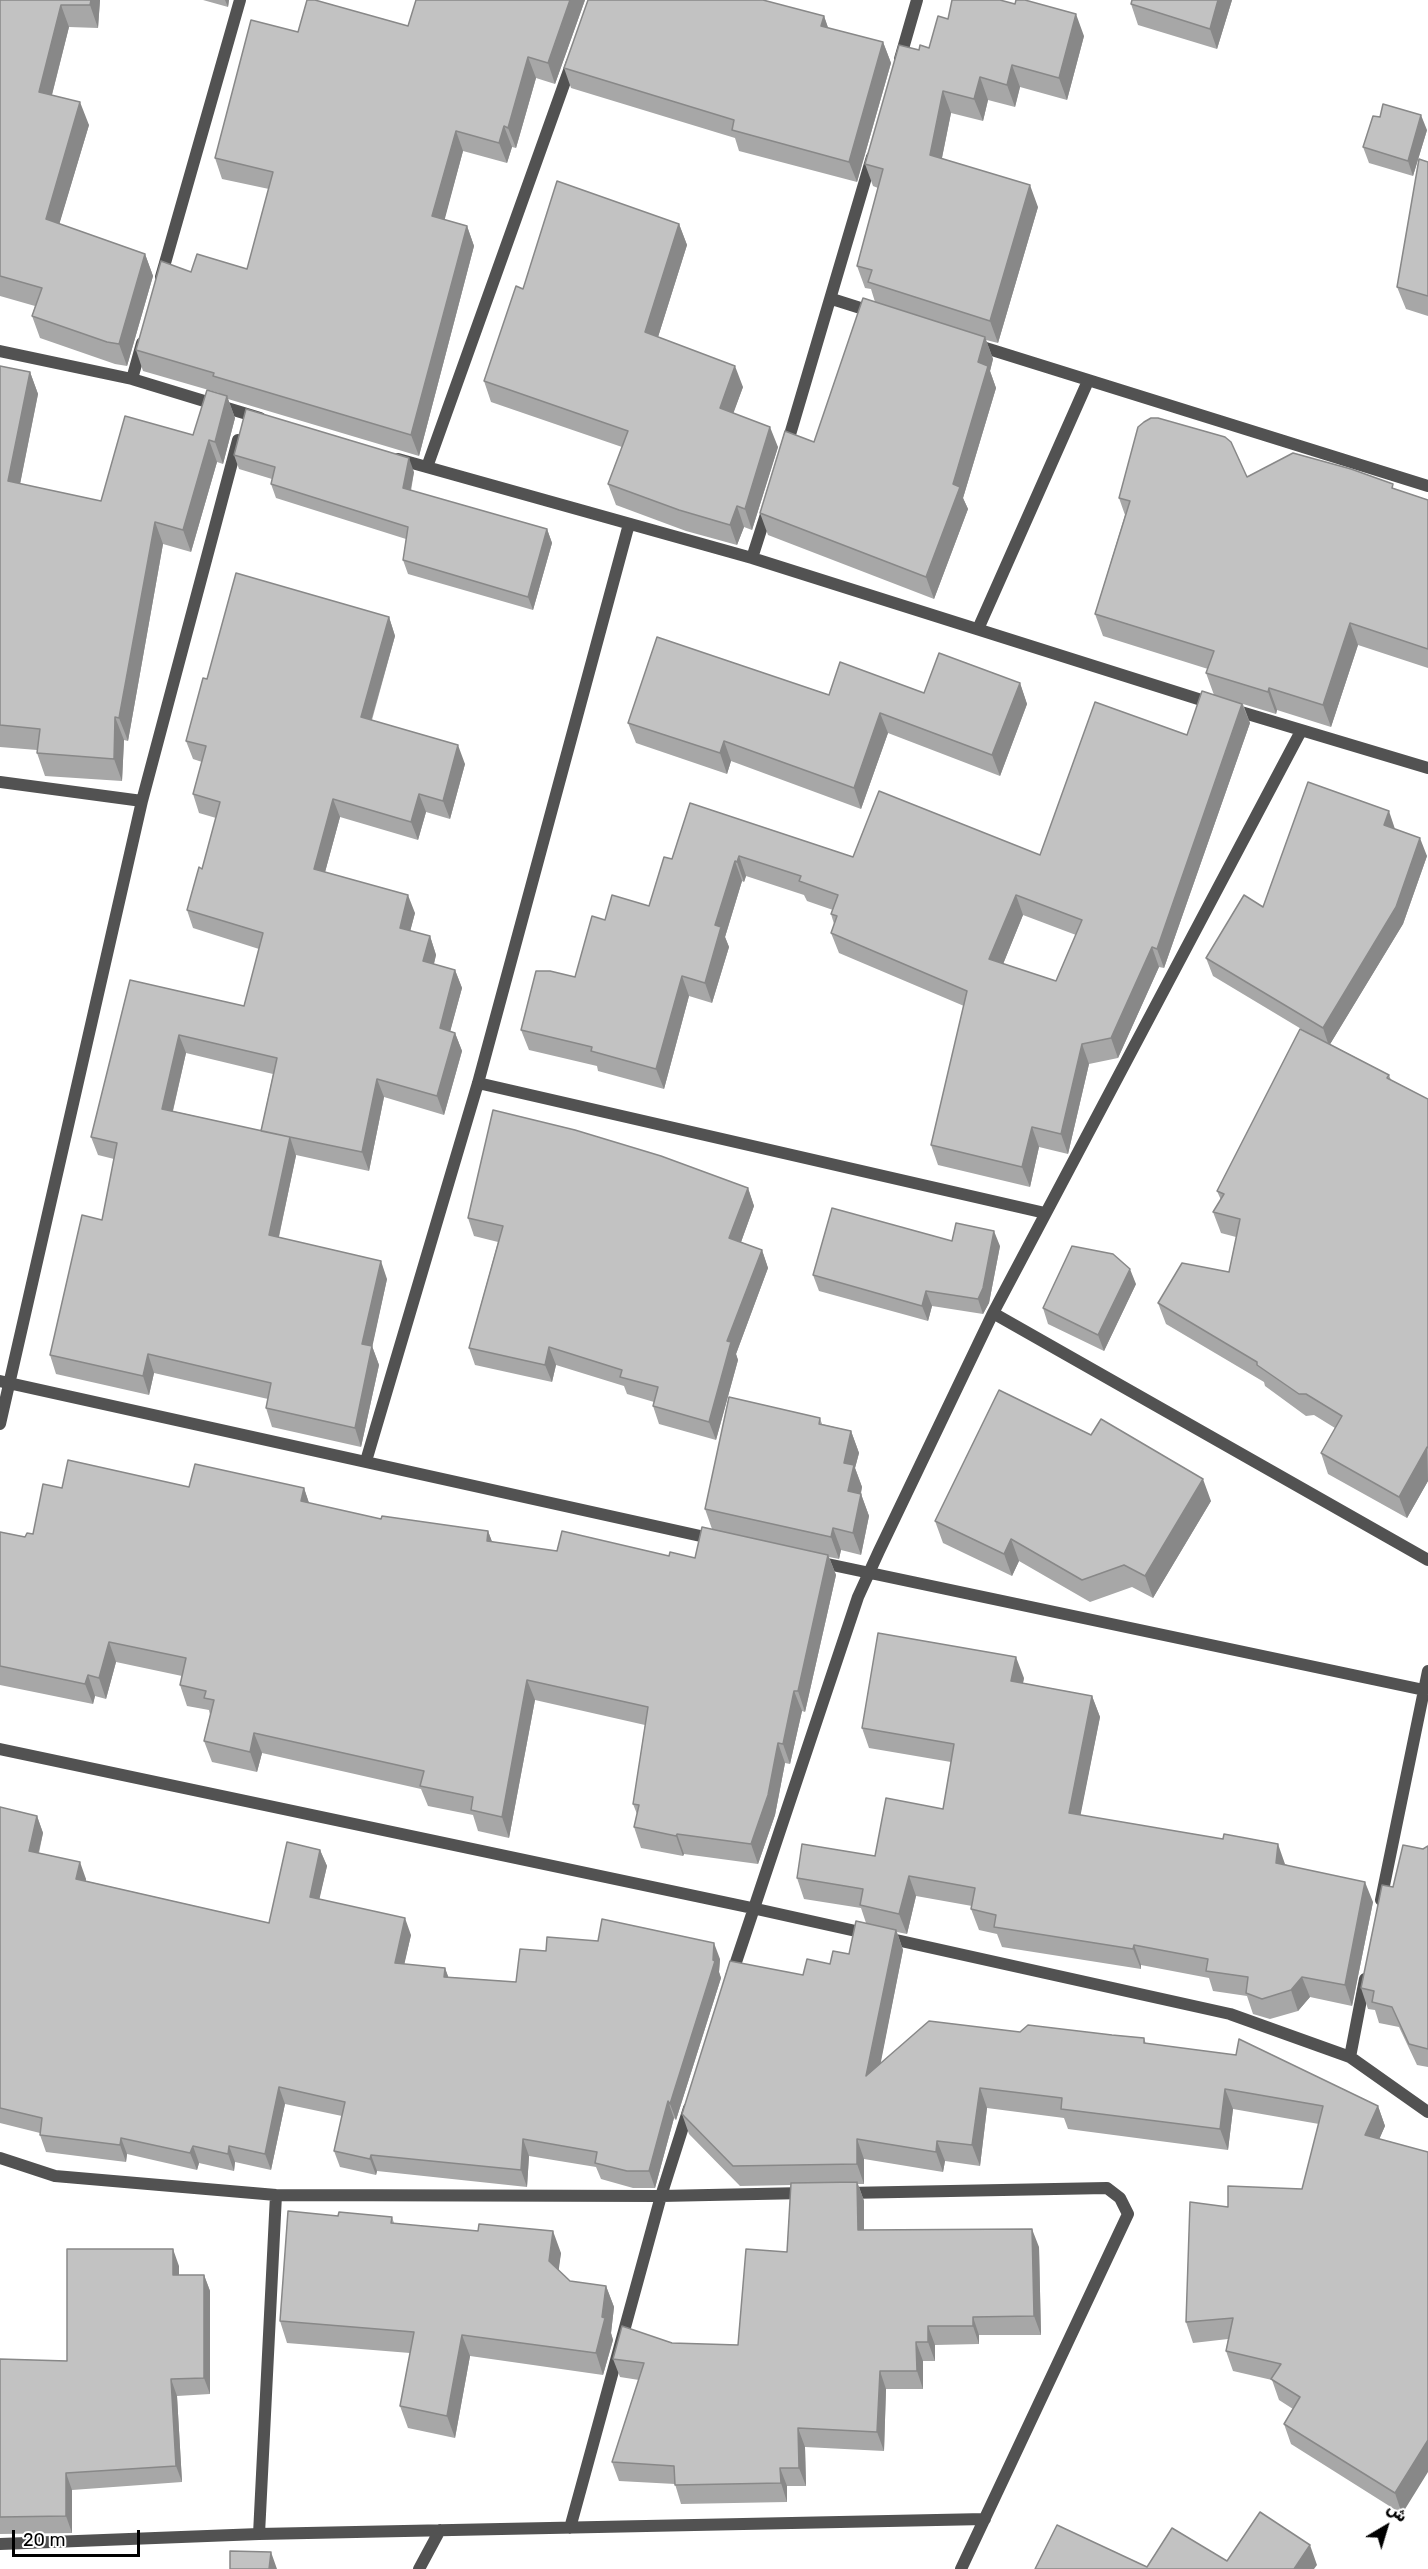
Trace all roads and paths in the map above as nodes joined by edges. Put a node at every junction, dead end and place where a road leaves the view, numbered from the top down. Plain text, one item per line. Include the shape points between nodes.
1 (240, 0) edge
2 (917, 0) edge
3 (578, 45) edge
4 (897, 69) edge
5 (874, 149) edge
6 (158, 287) edge
7 (832, 299) junction
8 (887, 317) edge
9 (145, 333) edge
10 (965, 342) edge
11 (0, 351) edge
12 (132, 379) junction
13 (1088, 381) junction
14 (245, 413) junction
15 (268, 420) edge
16 (381, 454) edge
17 (783, 457) edge
18 (427, 467) junction
19 (1428, 486) edge
20 (773, 490) edge
21 (629, 524) junction
22 (753, 558) junction
23 (978, 629) junction
24 (1301, 731) junction
25 (1428, 768) edge
26 (0, 782) edge
27 (142, 801) junction
28 (478, 1083) junction
29 (1045, 1213) junction
30 (993, 1313) junction
31 (4, 1382) edge
32 (0, 1424) edge
33 (366, 1461) junction
34 (728, 1542) edge
35 (810, 1560) edge
36 (1428, 1560) edge
37 (869, 1574) junction
38 (1428, 1671) edge
39 (1424, 1690) junction
40 (0, 1749) edge
41 (752, 1908) junction
42 (1380, 1908) edge
43 (1368, 1965) edge
44 (728, 1986) edge
45 (1350, 2057) junction
46 (693, 2096) edge
47 (1428, 2112) edge
48 (0, 2158) edge
49 (813, 2193) edge
50 (837, 2193) edge
51 (276, 2195) junction
52 (661, 2196) junction
53 (985, 2519) junction
54 (570, 2528) junction
55 (440, 2530) junction
56 (259, 2534) junction
57 (0, 2544) edge
58 (419, 2569) edge
59 (961, 2569) edge

1 - 6 street
2 - 4 street
3 - 18 street
5 - 7 street
7 - 8 street
7 - 17 street
9 - 12 street
10 - 13 street
11 - 12 street
12 - 14 street
13 - 19 street
13 - 23 street
14 - 15 street
14 - 27 street
16 - 18 street
18 - 21 street
20 - 22 street
21 - 22 street
21 - 28 street
22 - 23 street
23 - 24 street
24 - 25 street
24 - 29 street
26 - 27 street
27 - 31 street
28 - 29 street
28 - 33 street
29 - 30 street
30 - 36 street
30 - 37 street
31 - 32 street
31 - 33 street
33 - 34 street
35 - 37 street
37 - 39 street
37 - 41 street
38 - 39 street
39 - 42 street
40 - 41 street
41 - 44 street
41 - 45 street via 1230,2014
43 - 45 street
45 - 47 street
46 - 52 street
48 - 51 street via 55,2176
49 - 52 street
50 - 53 street via 1107,2188 1120,2198 1128,2214
51 - 52 street
51 - 56 street
52 - 54 street
53 - 54 street
53 - 59 street
54 - 55 street
55 - 56 street
55 - 58 street
56 - 57 street

